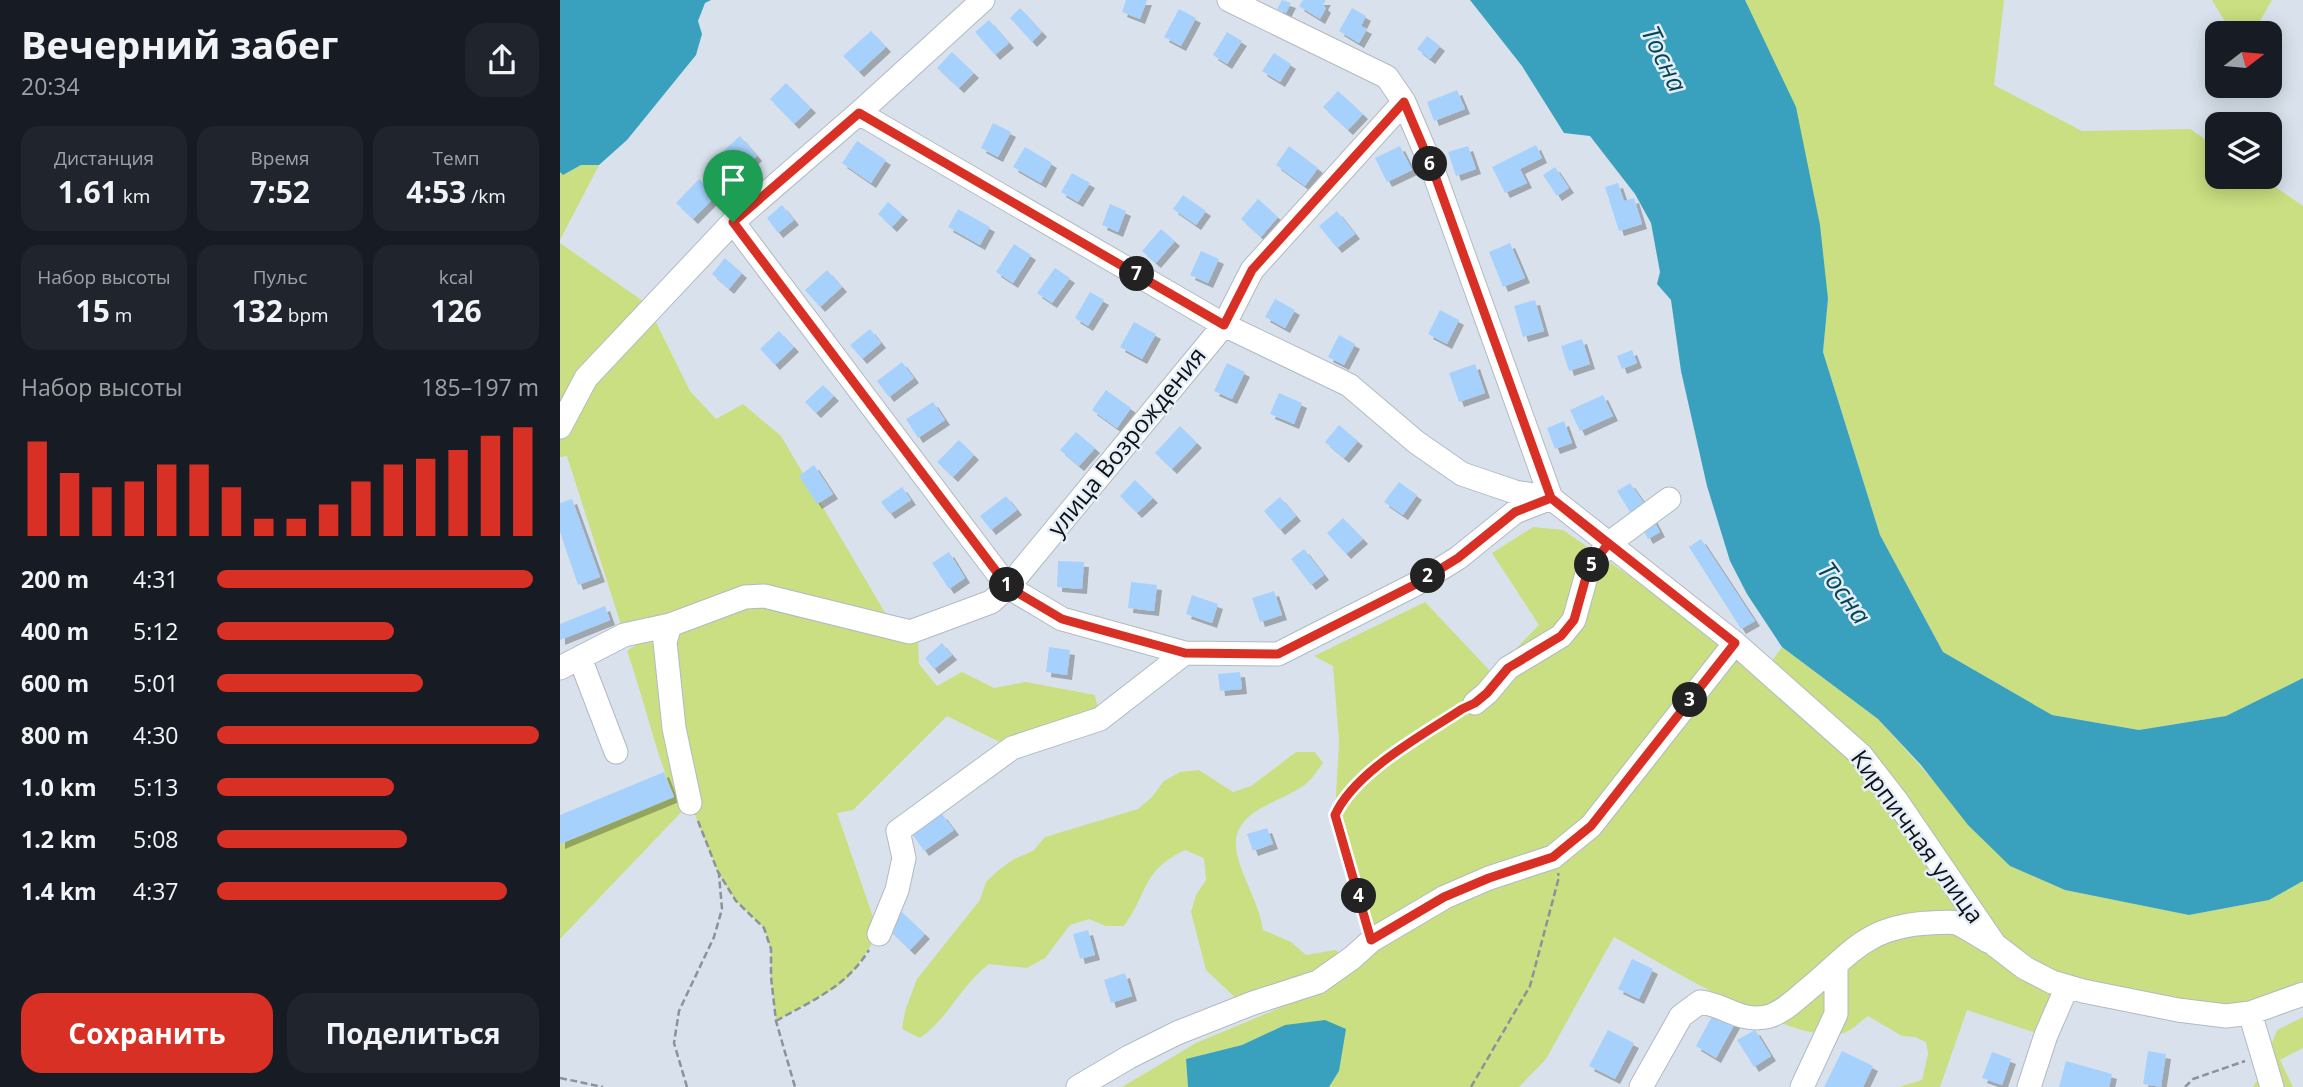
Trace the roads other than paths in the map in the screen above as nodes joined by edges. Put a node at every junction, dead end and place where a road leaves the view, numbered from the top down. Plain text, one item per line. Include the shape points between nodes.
1 (983, 0) edge
2 (1229, 0) edge
3 (1404, 102) junction
4 (859, 113) junction
5 (733, 222) junction
6 (1224, 325) junction
7 (560, 428) edge
8 (1551, 498) junction
9 (1669, 499) dead end
10 (1608, 544) junction
11 (1008, 587) junction
12 (670, 625) junction
13 (1735, 643) junction
14 (1185, 653) junction
15 (570, 663) edge
16 (1475, 703) road end
17 (616, 752) dead end
18 (690, 803) road end
19 (879, 934) road end
20 (1995, 945) junction
21 (1836, 967) junction
22 (2067, 987) junction
23 (2303, 994) edge
24 (2250, 1013) junction
25 (1078, 1087) edge
26 (1642, 1087) edge
27 (1802, 1087) edge
28 (2029, 1087) edge
29 (2272, 1087) edge

1 - 4 street
2 - 3 street via 1387,77
3 - 6 street, улица Возрождения via 1252,270
3 - 8 street via 1433,170
4 - 5 street
4 - 6 street
5 - 7 street via 586,378
5 - 11 street
6 - 8 street via 1349,386 1462,474 1514,492
6 - 11 street, улица Возрождения
8 - 10 street, Кирпичная улица
8 - 14 street via 1515,512 1458,558 1416,584 1278,654
9 - 10 street
10 - 13 street, Кирпичная улица
10 - 16 street via 1588,570 1574,620 1561,636 1508,668
11 - 12 street, улица Возрождения via 991,602 910,632 764,596 745,597
11 - 14 street via 1062,619
12 - 15 street, улица Возрождения via 624,635
12 - 18 street via 665,642 674,728
13 - 20 street, Кирпичная улица via 1861,755
13 - 25 street via 1591,826 1553,857 1444,897 1371,940 1318,982 1177,1033
14 - 19 street via 1100,719 1012,748 898,831 904,858
15 - 17 street
20 - 21 street via 1955,922 1906,924 1877,933 1853,948
20 - 22 street, Кирпичная улица via 2025,968
21 - 26 street via 1770,1016 1748,1020 1700,1002 1681,1016
21 - 27 street via 1836,1014
22 - 24 street, Кирпичная улица via 2178,1010 2226,1016
22 - 28 street
23 - 24 street, Кирпичная улица
24 - 29 street

